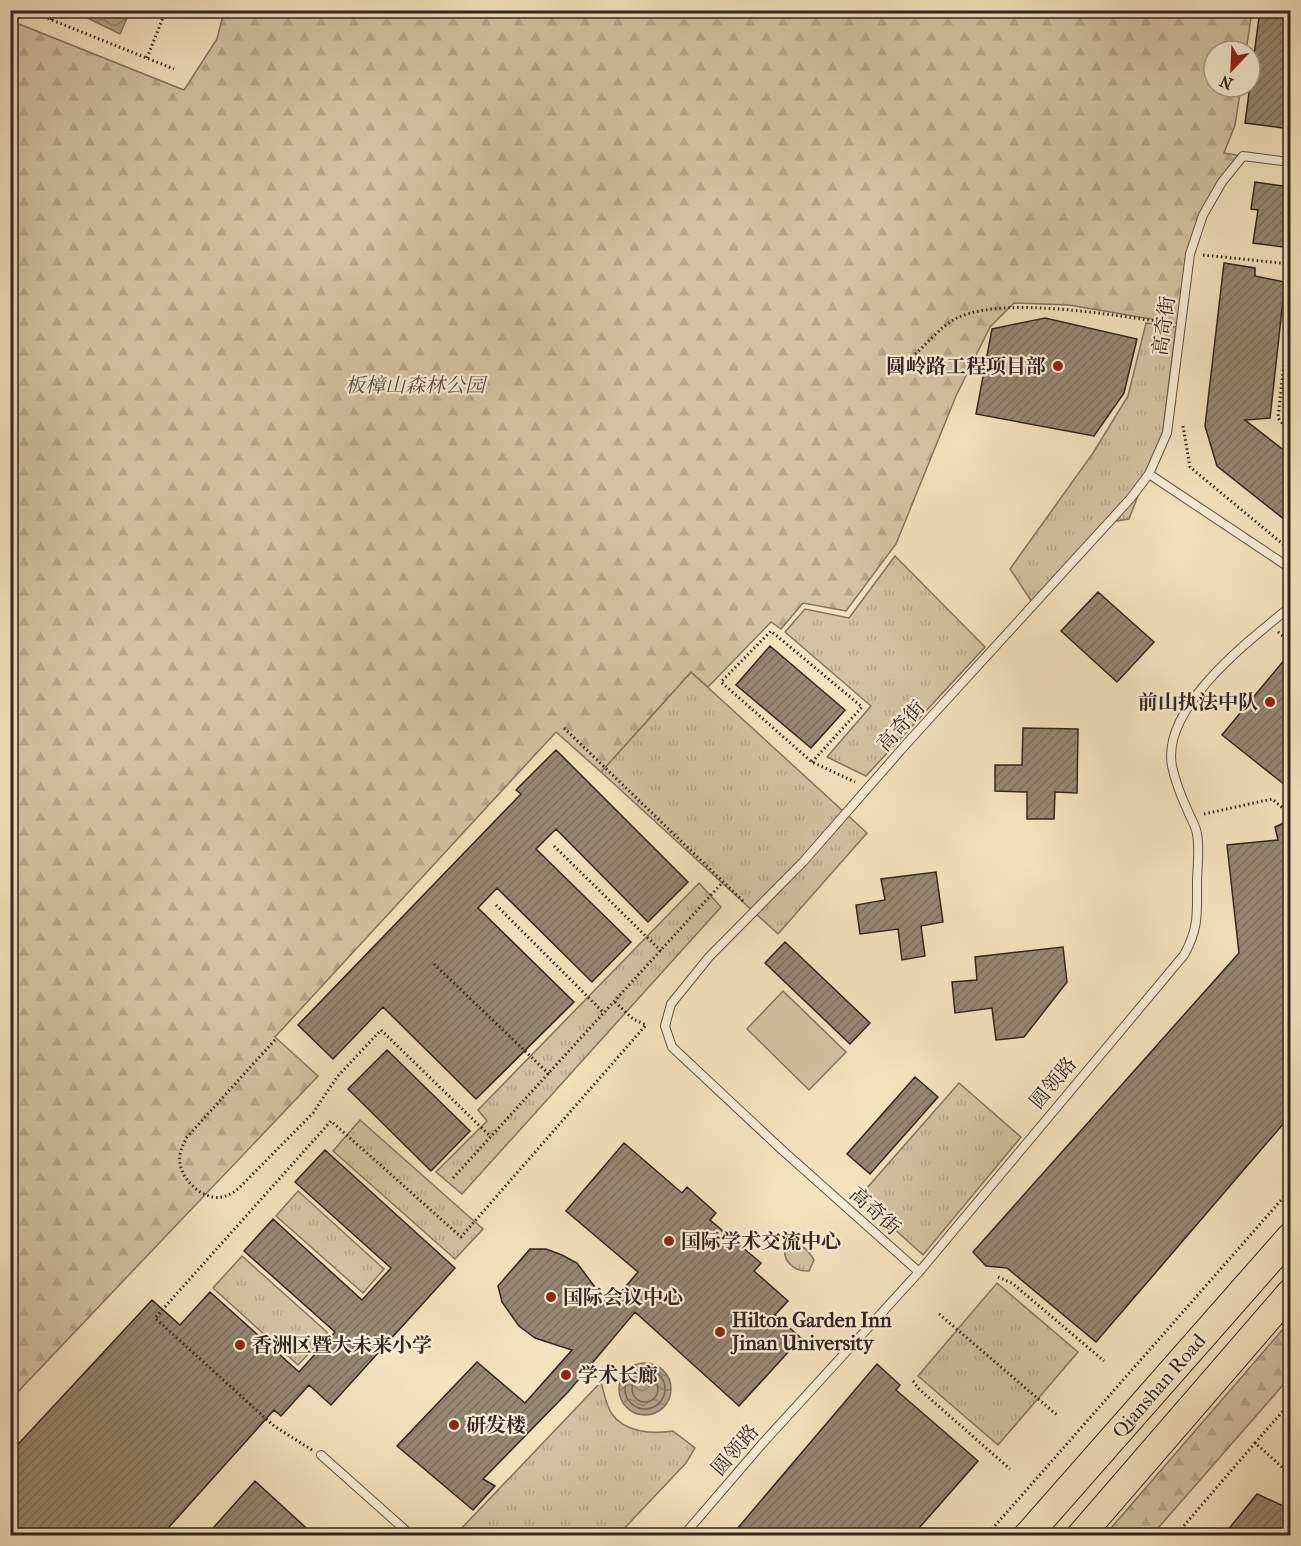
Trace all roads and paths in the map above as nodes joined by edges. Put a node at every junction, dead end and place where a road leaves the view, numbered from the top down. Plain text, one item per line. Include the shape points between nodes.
1 (27, 10) edge
2 (55, 10) edge
3 (166, 10) edge
4 (51, 20) junction
5 (147, 58) junction
6 (174, 69) dead end
7 (1290, 162) edge
8 (1190, 254) junction
9 (1290, 264) edge
10 (1290, 307) edge
11 (1181, 324) junction
12 (912, 357) dead end
13 (1170, 404) junction
14 (1290, 433) edge
15 (1149, 474) junction
16 (1290, 550) edge
17 (1290, 568) edge
18 (1290, 607) edge
19 (564, 728) dead end
20 (812, 762) junction
21 (868, 788) junction
22 (1290, 814) edge
23 (1191, 818) junction
24 (554, 846) dead end
25 (723, 882) junction
26 (496, 905) dead end
27 (754, 912) junction
28 (661, 951) junction
29 (434, 964) dead end
30 (614, 1002) junction
31 (604, 1013) junction
32 (646, 1025) junction
33 (665, 1026) junction
34 (274, 1040) dead end
35 (549, 1074) junction
36 (491, 1137) junction
37 (453, 1178) dead end
38 (1290, 1190) edge
39 (1290, 1237) edge
40 (919, 1272) junction
41 (999, 1276) dead end
42 (1290, 1293) edge
43 (939, 1314) dead end
44 (1104, 1361) dead end
45 (913, 1381) dead end
46 (1290, 1403) edge
47 (1057, 1416) dead end
48 (1255, 1443) junction
49 (321, 1455) joint
50 (1010, 1469) dead end
51 (1290, 1474) edge
52 (412, 1536) edge
53 (683, 1536) edge
54 (986, 1536) edge
55 (1027, 1536) edge
56 (1080, 1536) edge
57 (1175, 1536) edge

1 - 4 path
2 - 4 path
3 - 5 path
4 - 5 path
5 - 6 path
7 - 8 lane, 高奇街 via 1243,156 1203,215
8 - 9 path
8 - 11 lane, 高奇街
10 - 14 path via 1278,418
11 - 12 path via 1068,310 977,310 955,319
11 - 13 lane, 高奇街
13 - 15 lane, 高奇街 via 1167,433
13 - 16 path via 1183,426 1190,467
15 - 17 lane
15 - 21 lane, 高奇街 via 1088,547
18 - 23 lane, 圆领路 via 1225,663 1180,720 1172,765
19 - 25 path
20 - 20 path via 721,682 771,631 862,707
20 - 21 path
21 - 27 lane, 高奇街
22 - 23 path via 1272,799
23 - 40 lane, 圆领路 via 1197,833 1197,922 1194,938 1184,955
24 - 28 path
25 - 27 path
25 - 28 path
26 - 31 path
27 - 33 lane, 高奇街 via 709,957 671,1004
28 - 30 path
29 - 35 path
30 - 31 path
30 - 32 path
31 - 35 path
32 - 33 path
32 - 49 path via 461,1237 331,1120 155,1318 274,1426
33 - 40 lane, 高奇街 via 672,1047
34 - 36 path via 182,1147 179,1157 186,1179 204,1194 223,1197 239,1188 313,1113 337,1077 381,1030
35 - 36 path
36 - 37 path
38 - 54 path
39 - 55 main road, Qianshan Road
40 - 53 lane, 圆领路
41 - 44 path
42 - 56 main road, Qianshan Road
43 - 47 path
45 - 50 path
46 - 48 path
48 - 51 path
48 - 57 path
49 - 52 lane

